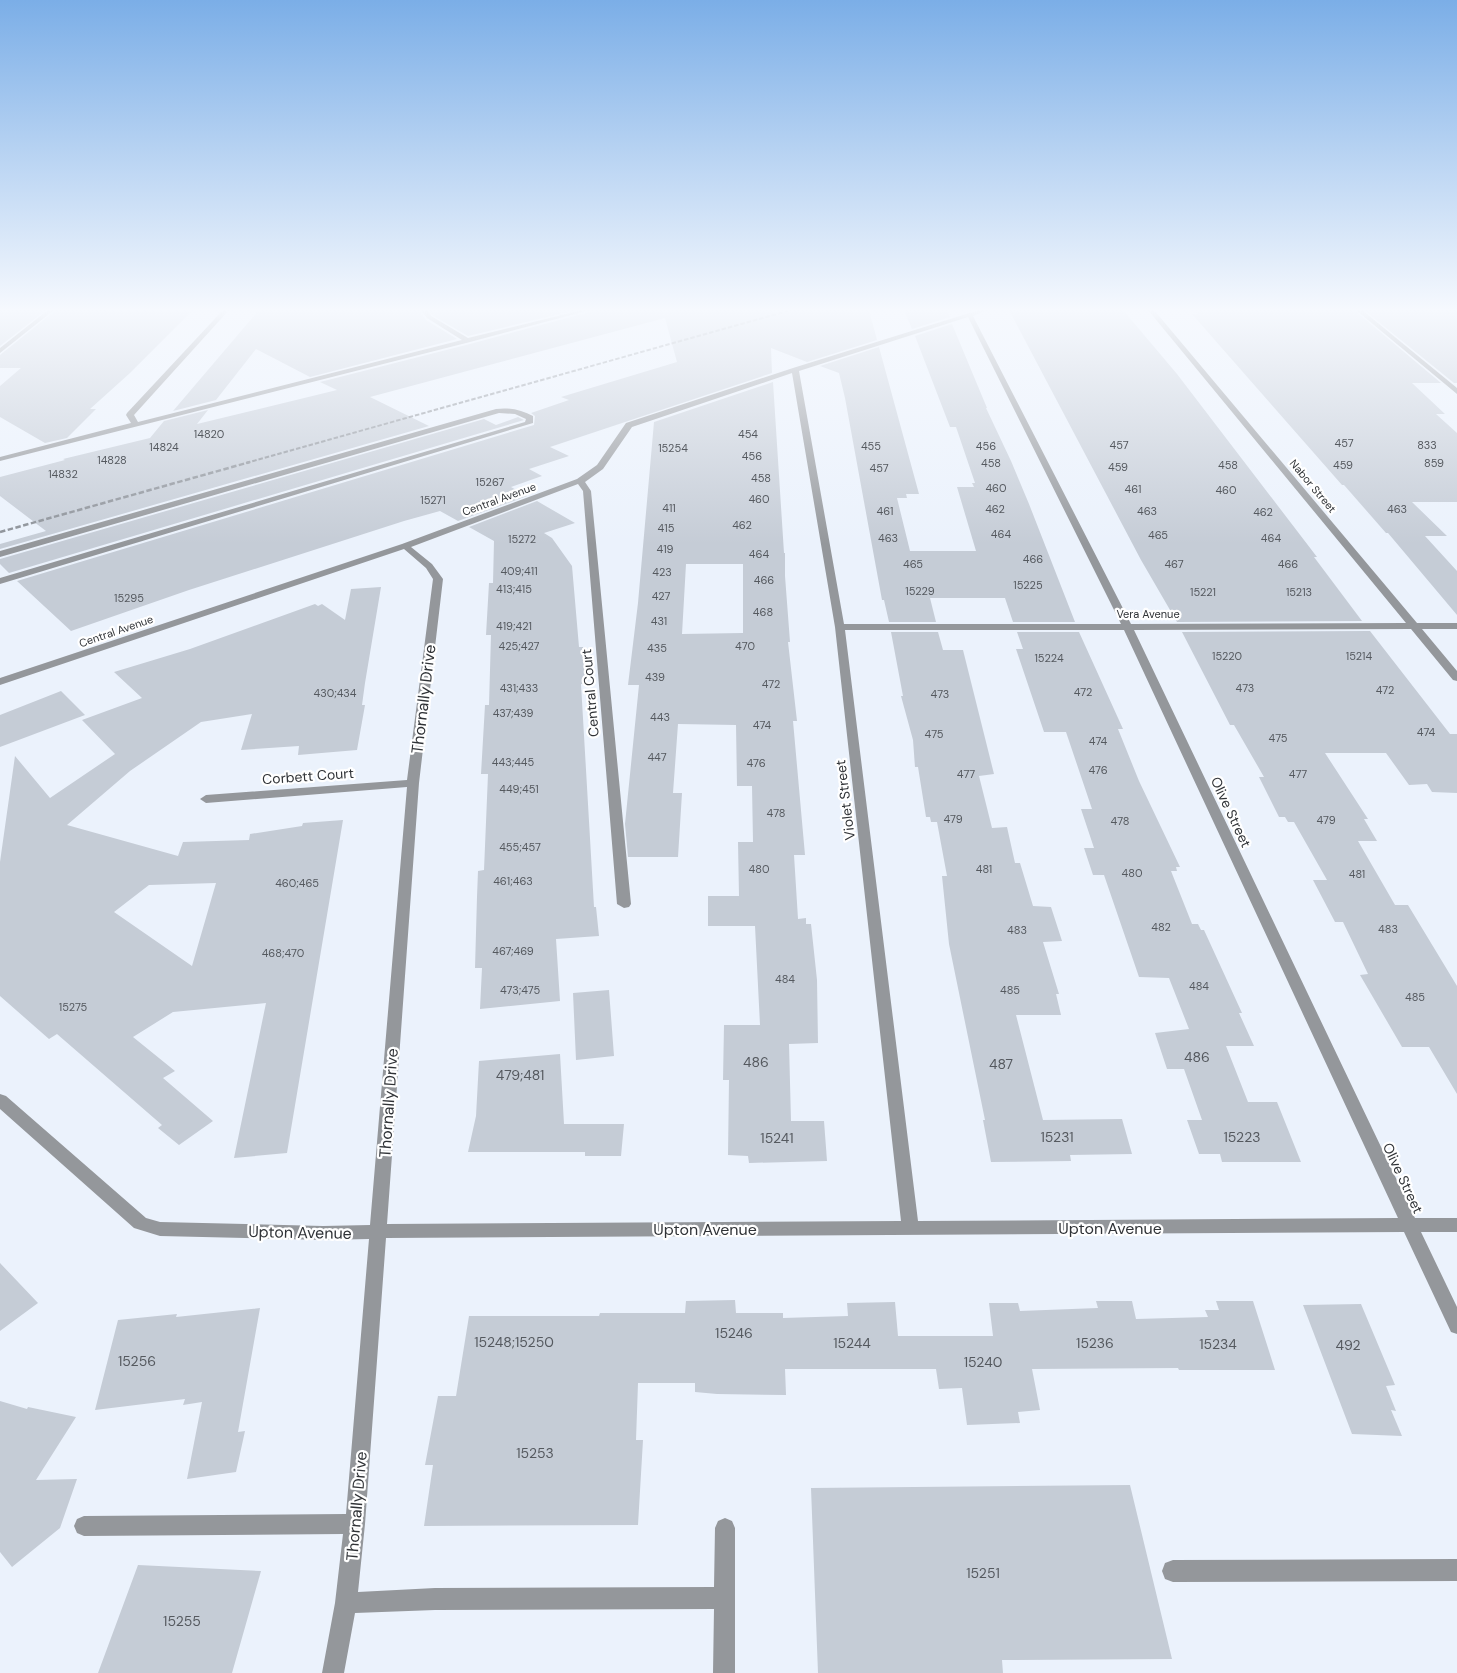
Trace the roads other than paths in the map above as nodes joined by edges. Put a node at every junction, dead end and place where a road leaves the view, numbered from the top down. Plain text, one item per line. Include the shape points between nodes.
1 (155, 388) edge
2 (282, 388) edge
3 (738, 388) edge
4 (798, 388) edge
5 (1006, 388) edge
6 (1216, 388) edge
7 (136, 425) junction
8 (0, 459) edge
9 (580, 481) junction
10 (405, 546) junction
11 (0, 554) edge
12 (0, 581) edge
13 (1126, 626) junction
14 (1415, 626) junction
15 (1457, 626) edge
16 (840, 627) junction
17 (1457, 678) edge
18 (0, 682) edge
19 (413, 783) junction
20 (206, 799) dead end
21 (624, 904) dead end
22 (0, 1100) edge
23 (1457, 1225) edge
24 (1410, 1226) junction
25 (910, 1228) junction
26 (378, 1232) junction
27 (1457, 1326) edge
28 (355, 1524) junction
29 (84, 1526) dead end
30 (725, 1528) dead end
31 (1457, 1570) edge
32 (1173, 1571) dead end
33 (724, 1598) junction
34 (346, 1603) junction
35 (332, 1673) edge
36 (724, 1673) edge

1 - 7 street via 130,415
2 - 7 street
3 - 9 street, Central Avenue via 629,425 600,467
4 - 16 street, Violet Street
5 - 13 street, Olive Street
6 - 14 street, Nabor Street
7 - 8 street
9 - 10 street, Central Avenue
9 - 21 street, Central Court via 587,491
10 - 18 street, Central Avenue
10 - 19 street, Thornally Drive via 429,566 438,579
11 - 12 street via 499,411 513,411 530,418 529,423
13 - 14 street, Vera Avenue
13 - 16 street, Vera Avenue
13 - 24 street, Olive Street
14 - 15 street, Vera Avenue
14 - 17 street, Nabor Street
16 - 25 street, Violet Street
19 - 20 street, Corbett Court
19 - 26 street, Thornally Drive
22 - 26 street, Upton Avenue via 140,1223 160,1229 323,1234
23 - 24 street, Upton Avenue
24 - 25 street, Upton Avenue
24 - 27 street, Olive Street
25 - 26 street, Upton Avenue
26 - 28 street, Thornally Drive
28 - 29 street
28 - 34 street, Thornally Drive
30 - 33 street
31 - 32 street
33 - 34 street via 435,1599
33 - 36 street
34 - 35 street, Thornally Drive

